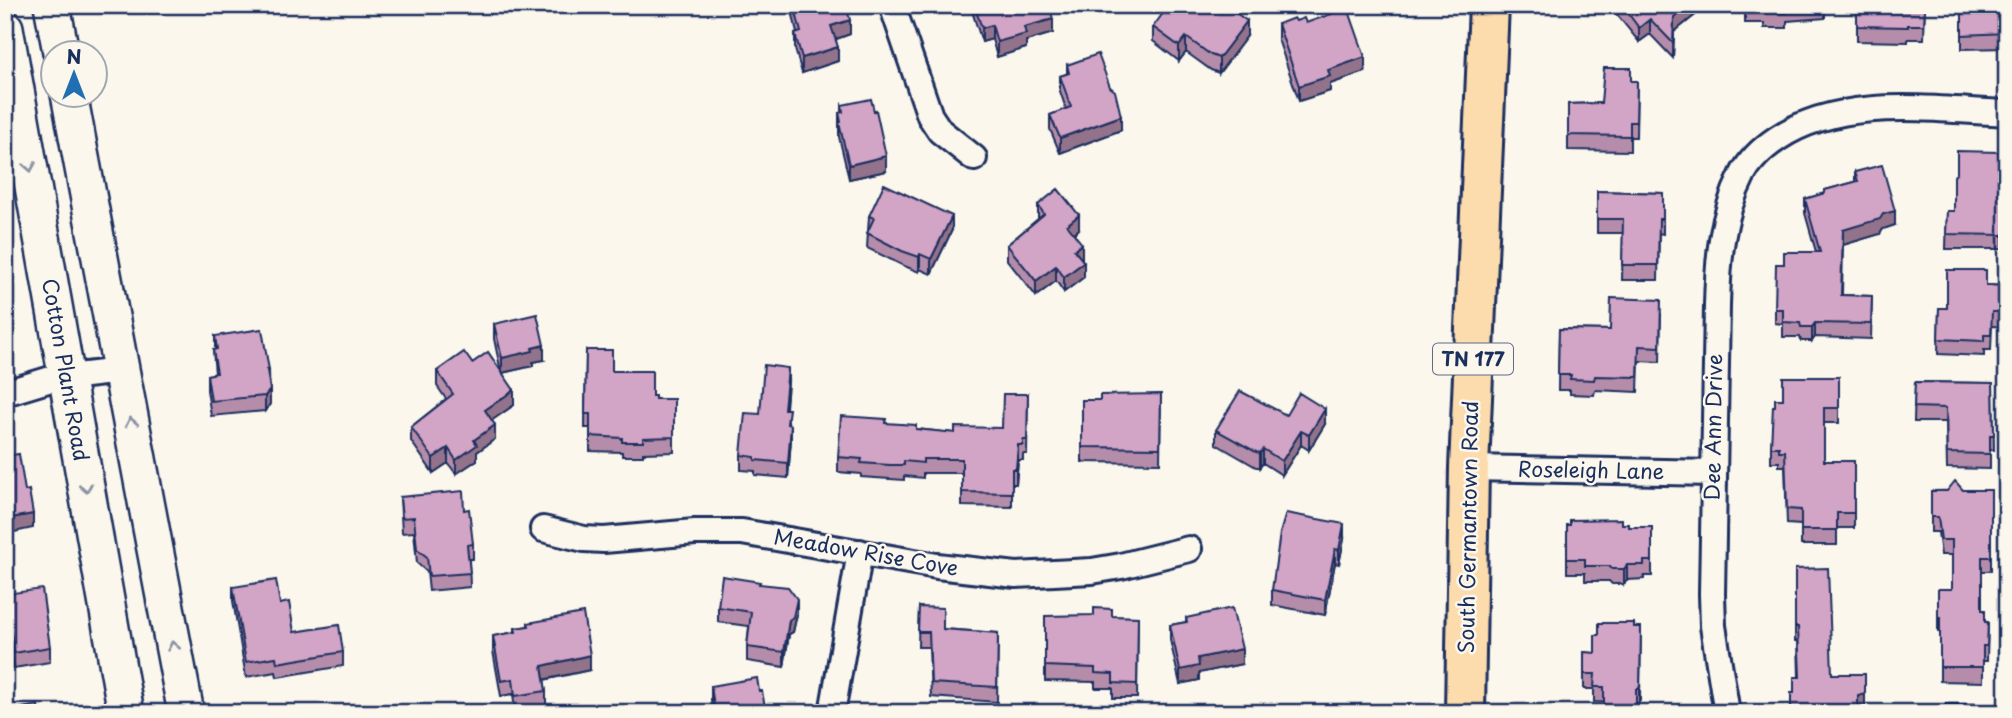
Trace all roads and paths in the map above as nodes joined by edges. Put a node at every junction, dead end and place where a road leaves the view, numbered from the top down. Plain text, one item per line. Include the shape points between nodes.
1 (52, 5) edge
2 (892, 5) edge
3 (1489, 5) edge
4 (5, 28) edge
5 (58, 38) edge
6 (72, 108) edge
7 (2007, 113) edge
8 (974, 158) dead end
9 (121, 371) junction
10 (66, 376) junction
11 (5, 393) edge
12 (1469, 468) junction
13 (1713, 473) junction
14 (543, 528) dead end
15 (1189, 549) dead end
16 (860, 552) junction
17 (126, 713) edge
18 (186, 713) edge
19 (832, 713) edge
20 (1465, 713) edge
21 (1727, 713) edge

1 - 5 street
2 - 8 street via 930,116 940,131
3 - 12 main road, South Germantown Road / TN 177
4 -> 10 street, Cotton Plant Road
6 - 9 street
7 - 13 street, Dee Ann Drive via 1857,110 1822,117 1760,150 1742,174 1724,227 1718,264
9 - 10 street
18 -> 9 street
10 - 11 street
10 -> 17 street, Cotton Plant Road
12 - 13 street, Roseleigh Lane
12 - 20 main road, South Germantown Road / TN 177
13 - 21 street, Dee Ann Drive via 1713,626
14 - 16 street, Meadow Rise Cove via 604,540 742,532
15 - 16 street, Meadow Rise Cove via 1091,571 1016,575
16 - 19 street

